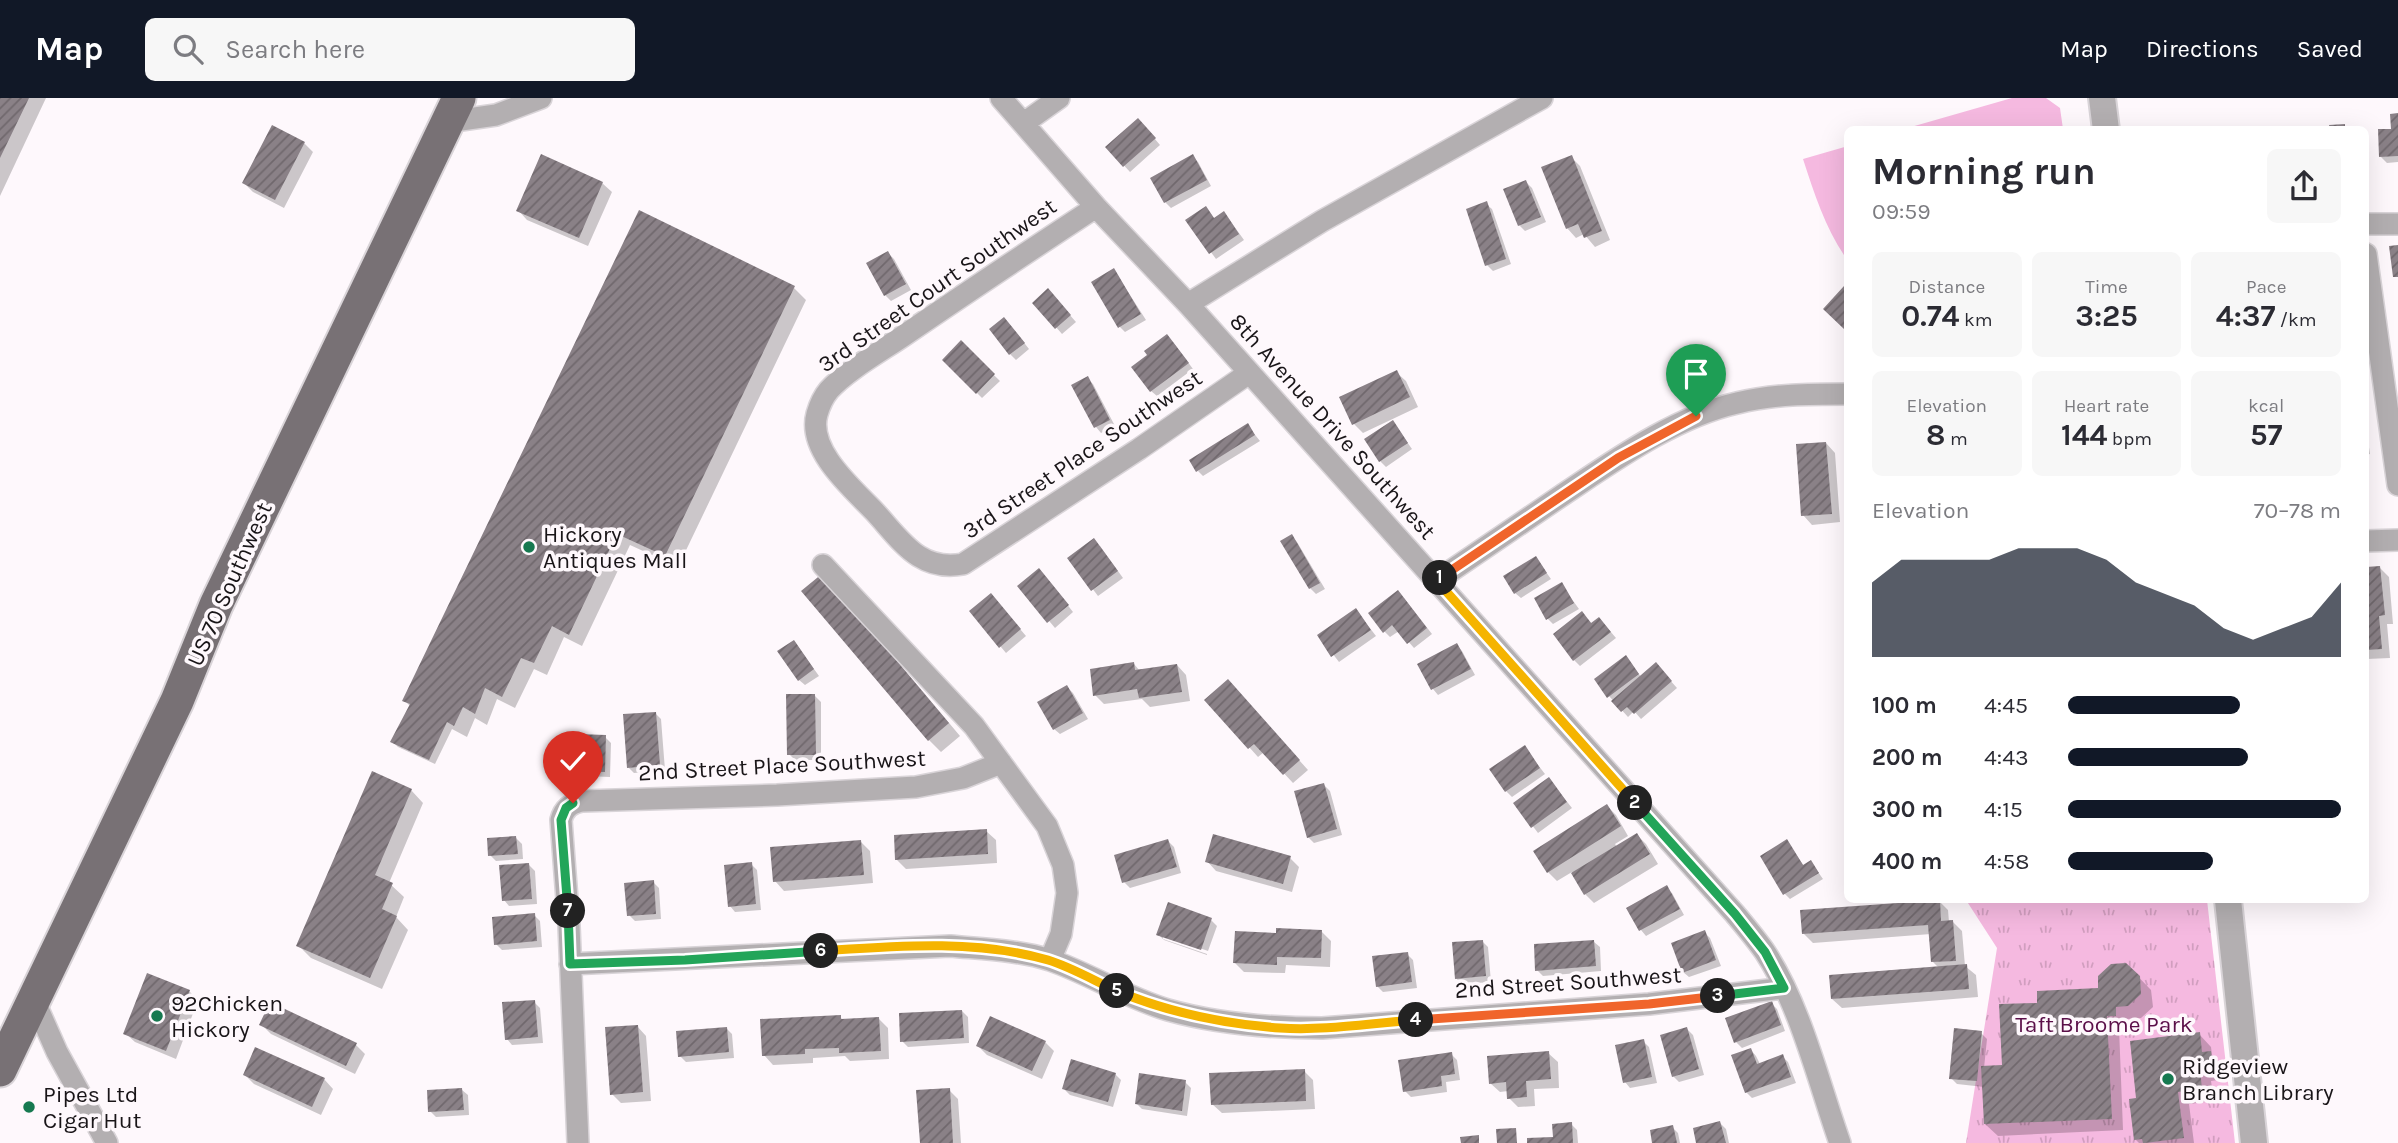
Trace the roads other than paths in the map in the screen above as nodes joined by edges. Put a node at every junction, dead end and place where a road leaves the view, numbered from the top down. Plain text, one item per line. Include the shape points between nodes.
1 (541, 98) edge
2 (1001, 98) edge
3 (1059, 98) edge
4 (1542, 98) edge
5 (2102, 98) edge
6 (453, 110) edge
7 (1024, 123) junction
8 (2106, 126) edge
9 (1096, 207) junction
10 (2369, 224) edge
11 (2398, 224) edge
12 (2369, 276) edge
13 (1188, 304) junction
14 (1249, 373) junction
15 (1844, 394) edge
16 (817, 415) joint
17 (2398, 485) edge
18 (2398, 540) edge
19 (2369, 541) edge
20 (823, 565) dead end
21 (1436, 580) junction
22 (1000, 763) junction
23 (2228, 903) edge
24 (1050, 960) junction
25 (570, 964) junction
26 (1784, 988) junction
27 (34, 1000) junction
28 (0, 1070) edge
29 (107, 1143) edge
30 (578, 1143) edge
31 (1840, 1143) edge
32 (2254, 1143) edge

1 - 6 street via 496,115
2 - 7 street, 8th Avenue Drive Southwest
3 - 7 street
4 - 13 street via 1322,221
5 - 8 street
6 - 27 main road, US 70 Southwest via 216,605 177,701
7 - 9 street, 8th Avenue Drive Southwest
9 - 13 street, 8th Avenue Drive Southwest
9 - 16 street, 3rd Street Court Southwest via 859,366 828,391
10 - 11 street
12 - 17 street
13 - 14 street, 8th Avenue Drive Southwest
14 - 16 street, 3rd Street Place Southwest via 963,564 949,567 916,556 834,468 822,450
14 - 21 street, 8th Avenue Drive Southwest
15 - 21 street via 1761,398 1696,416 1618,458
18 - 19 street
20 - 22 street via 974,726
21 - 26 street, 8th Avenue Drive Southwest via 1735,914 1765,952
22 - 24 street via 1047,827 1063,865 1066,907
22 - 25 street, 2nd Street Place Southwest via 963,778 916,787 573,803 561,820
23 - 32 street
24 - 25 street, 2nd Street Southwest via 950,946
24 - 26 street, 2nd Street Southwest via 1168,1010 1221,1022 1282,1028 1649,1004
25 - 30 street
26 - 31 street, 8th Avenue Drive Southwest
27 - 28 main road, US 70 Southwest
27 - 29 street

